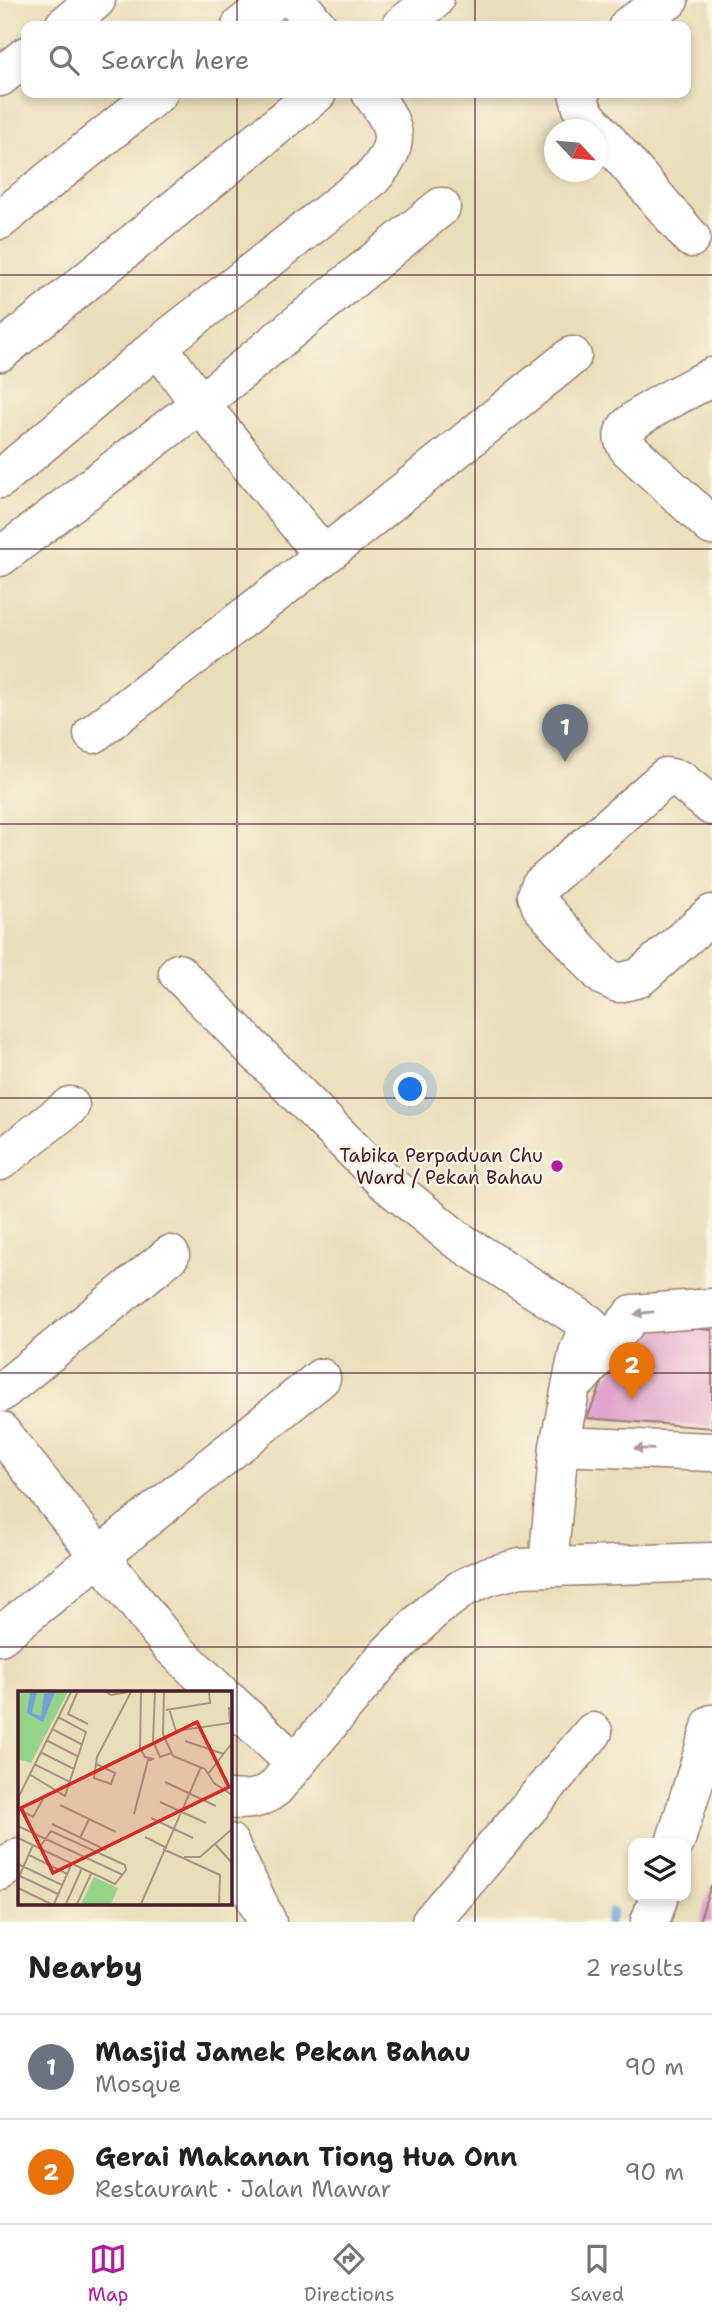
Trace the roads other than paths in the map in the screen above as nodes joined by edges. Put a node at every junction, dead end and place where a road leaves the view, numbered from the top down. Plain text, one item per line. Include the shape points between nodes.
1 (96, 0) edge
2 (274, 0) edge
3 (296, 0) edge
4 (434, 0) edge
5 (669, 0) edge
6 (70, 21) edge
7 (247, 21) edge
8 (313, 21) edge
9 (407, 21) edge
10 (636, 21) edge
11 (21, 60) edge
12 (0, 77) edge
13 (152, 98) edge
14 (311, 98) edge
15 (374, 98) edge
16 (579, 98) edge
17 (441, 207) dead end
18 (2, 214) edge
19 (691, 238) dead end
20 (158, 346) junction
21 (0, 352) edge
22 (572, 356) dead end
23 (712, 377) edge
24 (200, 404) junction
25 (0, 479) edge
26 (712, 526) edge
27 (324, 556) junction
28 (0, 557) edge
29 (93, 734) dead end
30 (712, 806) edge
31 (712, 914) edge
32 (178, 973) dead end
33 (70, 1106) dead end
34 (0, 1161) edge
35 (170, 1255) dead end
36 (712, 1308) edge
37 (321, 1378) dead end
38 (571, 1390) junction
39 (0, 1393) edge
40 (0, 1431) edge
41 (559, 1446) junction
42 (712, 1452) edge
43 (99, 1556) junction
44 (712, 1562) edge
45 (548, 1566) junction
46 (0, 1636) edge
47 (218, 1691) edge
48 (231, 1703) edge
49 (712, 1724) edge
50 (593, 1732) dead end
51 (295, 1763) junction
52 (231, 1799) edge
53 (677, 1838) edge
54 (231, 1847) edge
55 (18, 1859) edge
56 (0, 1871) edge
57 (657, 1901) edge
58 (267, 1922) edge
59 (431, 1922) edge
60 (650, 1922) edge

1 - 6 street
2 - 7 street
3 - 8 street
4 - 9 street
5 - 10 street
11 - 12 street
13 - 18 street
14 - 21 street
15 - 20 street via 392,128 391,154 383,166
16 - 19 street via 583,112
17 - 24 street
20 - 24 street
20 - 25 street
22 - 27 street
23 - 26 street via 638,418 624,435 628,449
24 - 27 street
24 - 28 street
27 - 29 street
30 - 31 street via 680,780 666,777 540,886 537,895 541,906 603,976 618,983 639,978
32 - 38 street via 383,1180 456,1239 589,1324
33 - 34 street
35 - 39 street
36 -> 38 street via 633,1314
37 - 43 street
38 - 41 street
40 - 43 street
42 -> 41 street
41 - 45 street
43 - 46 street
43 - 47 street via 170,1645
44 - 45 street
45 - 51 street via 489,1576 432,1611 384,1658
48 - 51 street
49 - 53 street
50 - 59 street
51 - 52 street via 265,1795 254,1800
54 - 58 street
55 - 56 street
57 - 60 street

